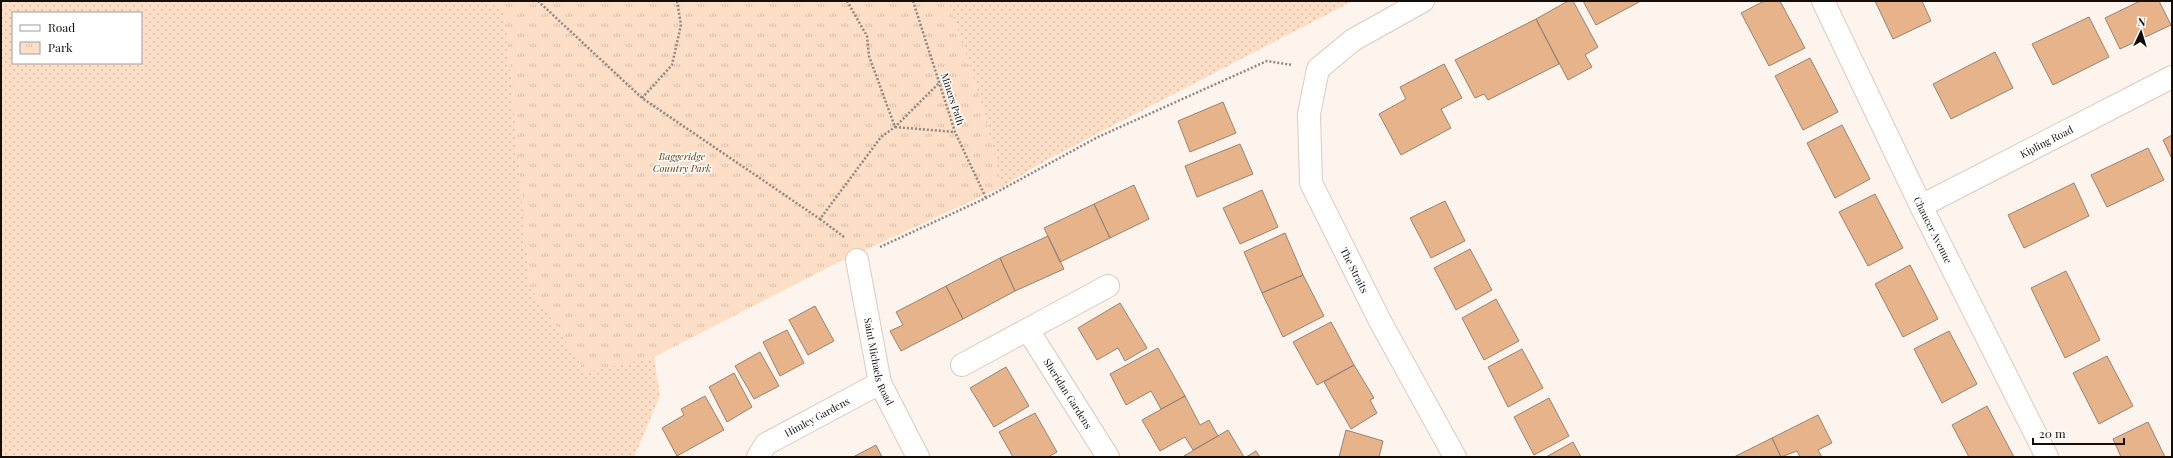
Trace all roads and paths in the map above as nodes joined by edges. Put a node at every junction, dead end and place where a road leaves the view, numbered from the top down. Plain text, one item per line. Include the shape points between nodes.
1 (538, 1) edge
2 (677, 1) edge
3 (847, 1) edge
4 (913, 1) edge
5 (1423, 1) edge
6 (1823, 1) edge
7 (1318, 69) junction
8 (2172, 77) edge
9 (939, 83) junction
10 (642, 98) junction
11 (895, 127) junction
12 (955, 132) junction
13 (986, 198) junction
14 (1921, 206) junction
15 (857, 260) joint
16 (1108, 286) dead end
17 (1028, 330) junction
18 (962, 365) dead end
19 (880, 383) junction
20 (1449, 454) edge
21 (758, 457) edge
22 (918, 457) edge
23 (1108, 457) edge
24 (2047, 457) edge

1 - 10 path
2 - 10 path via 681,25 672,65
3 - 11 path via 867,36 868,56
4 - 9 path, Miners Path
5 - 7 street via 1353,40
6 - 14 street, Chaucer Avenue
7 - 13 path via 1267,61 1098,137
7 - 20 street, The Straits via 1309,114 1311,183
8 - 14 street, Kipling Road
9 - 11 path
9 - 12 path, Miners Path
10 - 11 path via 820,219 881,137
11 - 12 path
12 - 13 path, Miners Path
13 - 15 path via 865,253
14 - 24 street, Chaucer Avenue
15 - 19 street, Saint Michaels Road
16 - 17 street
17 - 18 street
17 - 23 street, Sheridan Gardens
19 - 21 street, Himley Gardens via 766,444
19 - 22 street, Saint Michaels Road

